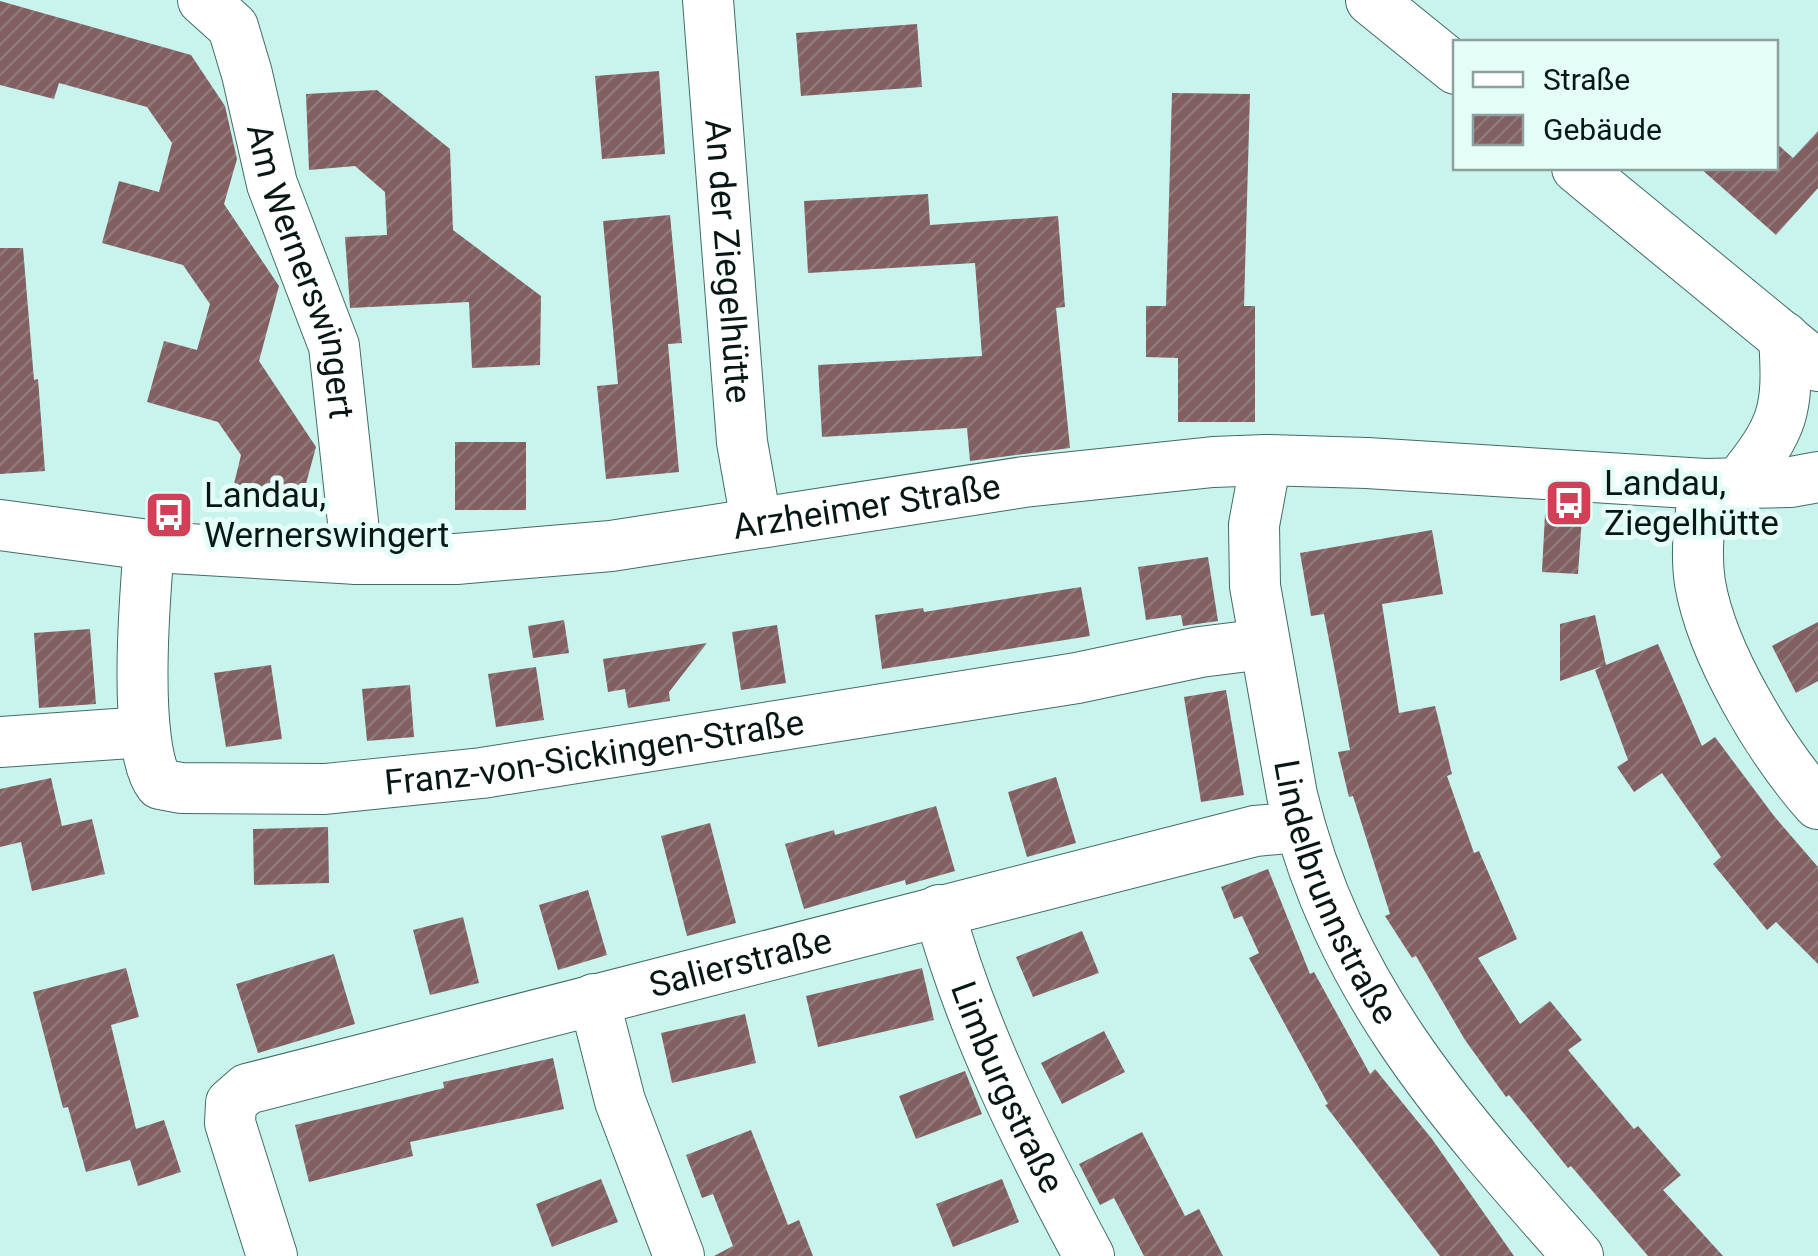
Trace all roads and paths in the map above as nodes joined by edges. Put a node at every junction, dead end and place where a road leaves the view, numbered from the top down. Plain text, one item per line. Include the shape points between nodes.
1 (203, 0) edge
2 (708, 0) edge
3 (1371, 0) edge
4 (1453, 66) edge
5 (1579, 170) edge
6 (1801, 352) edge
7 (1266, 460) junction
8 (1818, 477) edge
9 (1721, 484) junction
10 (756, 521) junction
11 (0, 526) edge
12 (149, 546) junction
13 (356, 559) junction
14 (1264, 644) junction
15 (145, 732) junction
16 (0, 742) edge
17 (1818, 804) edge
18 (1300, 828) junction
19 (939, 910) junction
20 (594, 999) junction
21 (272, 1256) edge
22 (678, 1256) edge
23 (1090, 1256) edge
24 (1578, 1256) edge

1 - 13 street, Am Wernerswingert via 233,27 272,184 334,346
2 - 10 street, An der Ziegelhütte via 742,442
3 - 4 street
5 - 6 street
6 - 9 street via 1785,386 1780,421 1760,457
7 - 9 street, Arzheimer Straße
7 - 10 street, Arzheimer Straße via 1024,482
7 - 14 street, Lindelbrunnstraße via 1253,556
8 - 9 street, Arzheimer Straße
9 - 17 street via 1701,510 1699,564 1716,638 1740,688
10 - 13 street, Arzheimer Straße via 611,546 456,559
11 - 12 street, Arzheimer Straße
12 - 13 street, Arzheimer Straße
12 - 15 street, Franz-von-Sickingen-Straße
14 - 15 street, Franz-von-Sickingen-Straße via 482,774 326,789 160,784
14 - 18 street, Lindelbrunnstraße
15 - 16 street
18 - 19 street, Salierstraße via 1255,831
18 - 24 street, Lindelbrunnstraße via 1337,928 1376,1002 1446,1103
19 - 20 street, Salierstraße
19 - 23 street, Limburgstraße via 978,1026
20 - 21 street, Salierstraße via 248,1089 231,1103 230,1123
20 - 22 street via 620,1101

